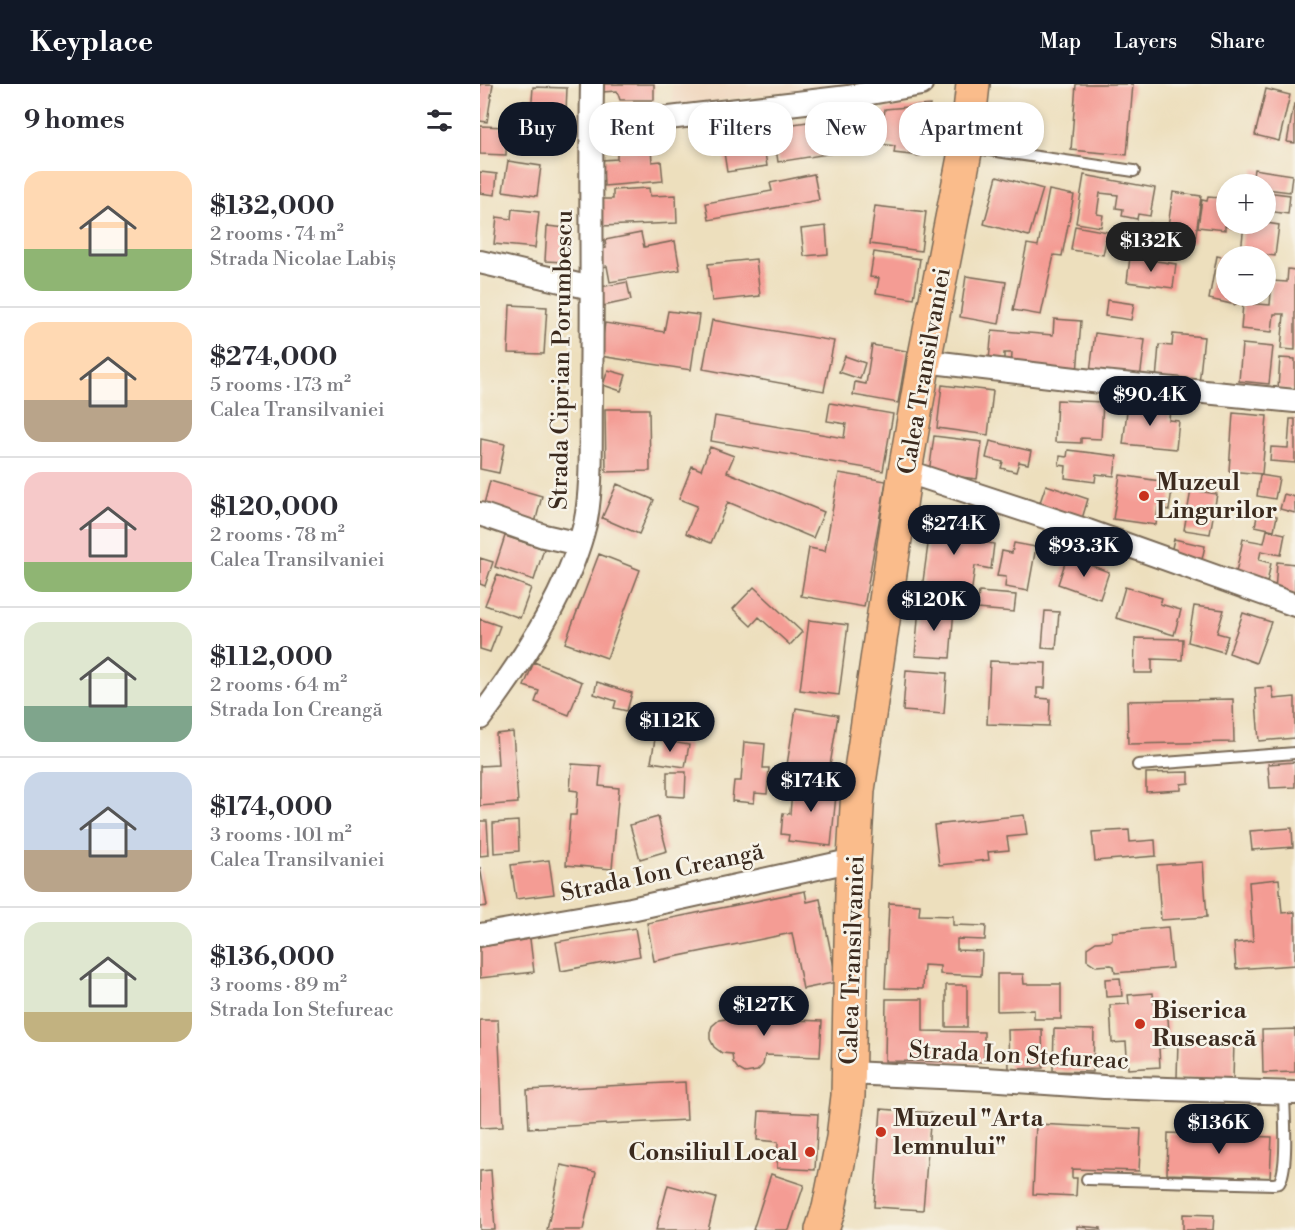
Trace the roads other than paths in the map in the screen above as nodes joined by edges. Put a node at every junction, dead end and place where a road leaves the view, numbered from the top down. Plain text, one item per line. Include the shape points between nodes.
1 (592, 84) edge
2 (921, 84) edge
3 (973, 84) edge
4 (592, 102) edge
5 (971, 102) edge
6 (676, 117) edge
7 (592, 156) edge
8 (964, 156) edge
9 (1029, 156) edge
10 (1134, 171) dead end
11 (480, 262) edge
12 (591, 288) junction
13 (924, 361) junction
14 (1295, 401) edge
15 (905, 471) junction
16 (480, 514) edge
17 (579, 544) junction
18 (1295, 605) edge
19 (480, 718) edge
20 (1295, 753) edge
21 (1138, 765) dead end
22 (854, 860) junction
23 (480, 935) edge
24 (848, 1073) junction
25 (1289, 1092) edge
26 (1087, 1179) dead end
27 (822, 1230) edge

1 - 4 street, Strada Ciprian Porumbescu
2 - 6 street via 848,97
3 - 5 highway, Calea Transilvaniei
7 - 12 street, Strada Ciprian Porumbescu
8 - 13 highway, Calea Transilvaniei
9 - 10 lane
11 - 12 street
12 - 17 street, Strada Ciprian Porumbescu via 588,499
13 - 14 street
13 - 15 highway, Calea Transilvaniei
15 - 18 street
15 - 22 highway, Calea Transilvaniei via 858,790
16 - 17 street
17 - 19 street, Strada Ciprian Porumbescu via 557,596
20 - 21 lane
22 - 23 street, Strada Ion Creangă via 631,909
22 - 24 highway, Calea Transilvaniei
24 - 25 street, Strada Ion Stefureac via 1104,1088
24 - 27 highway, Calea Transilvaniei via 843,1138
25 - 26 lane via 1279,1182

